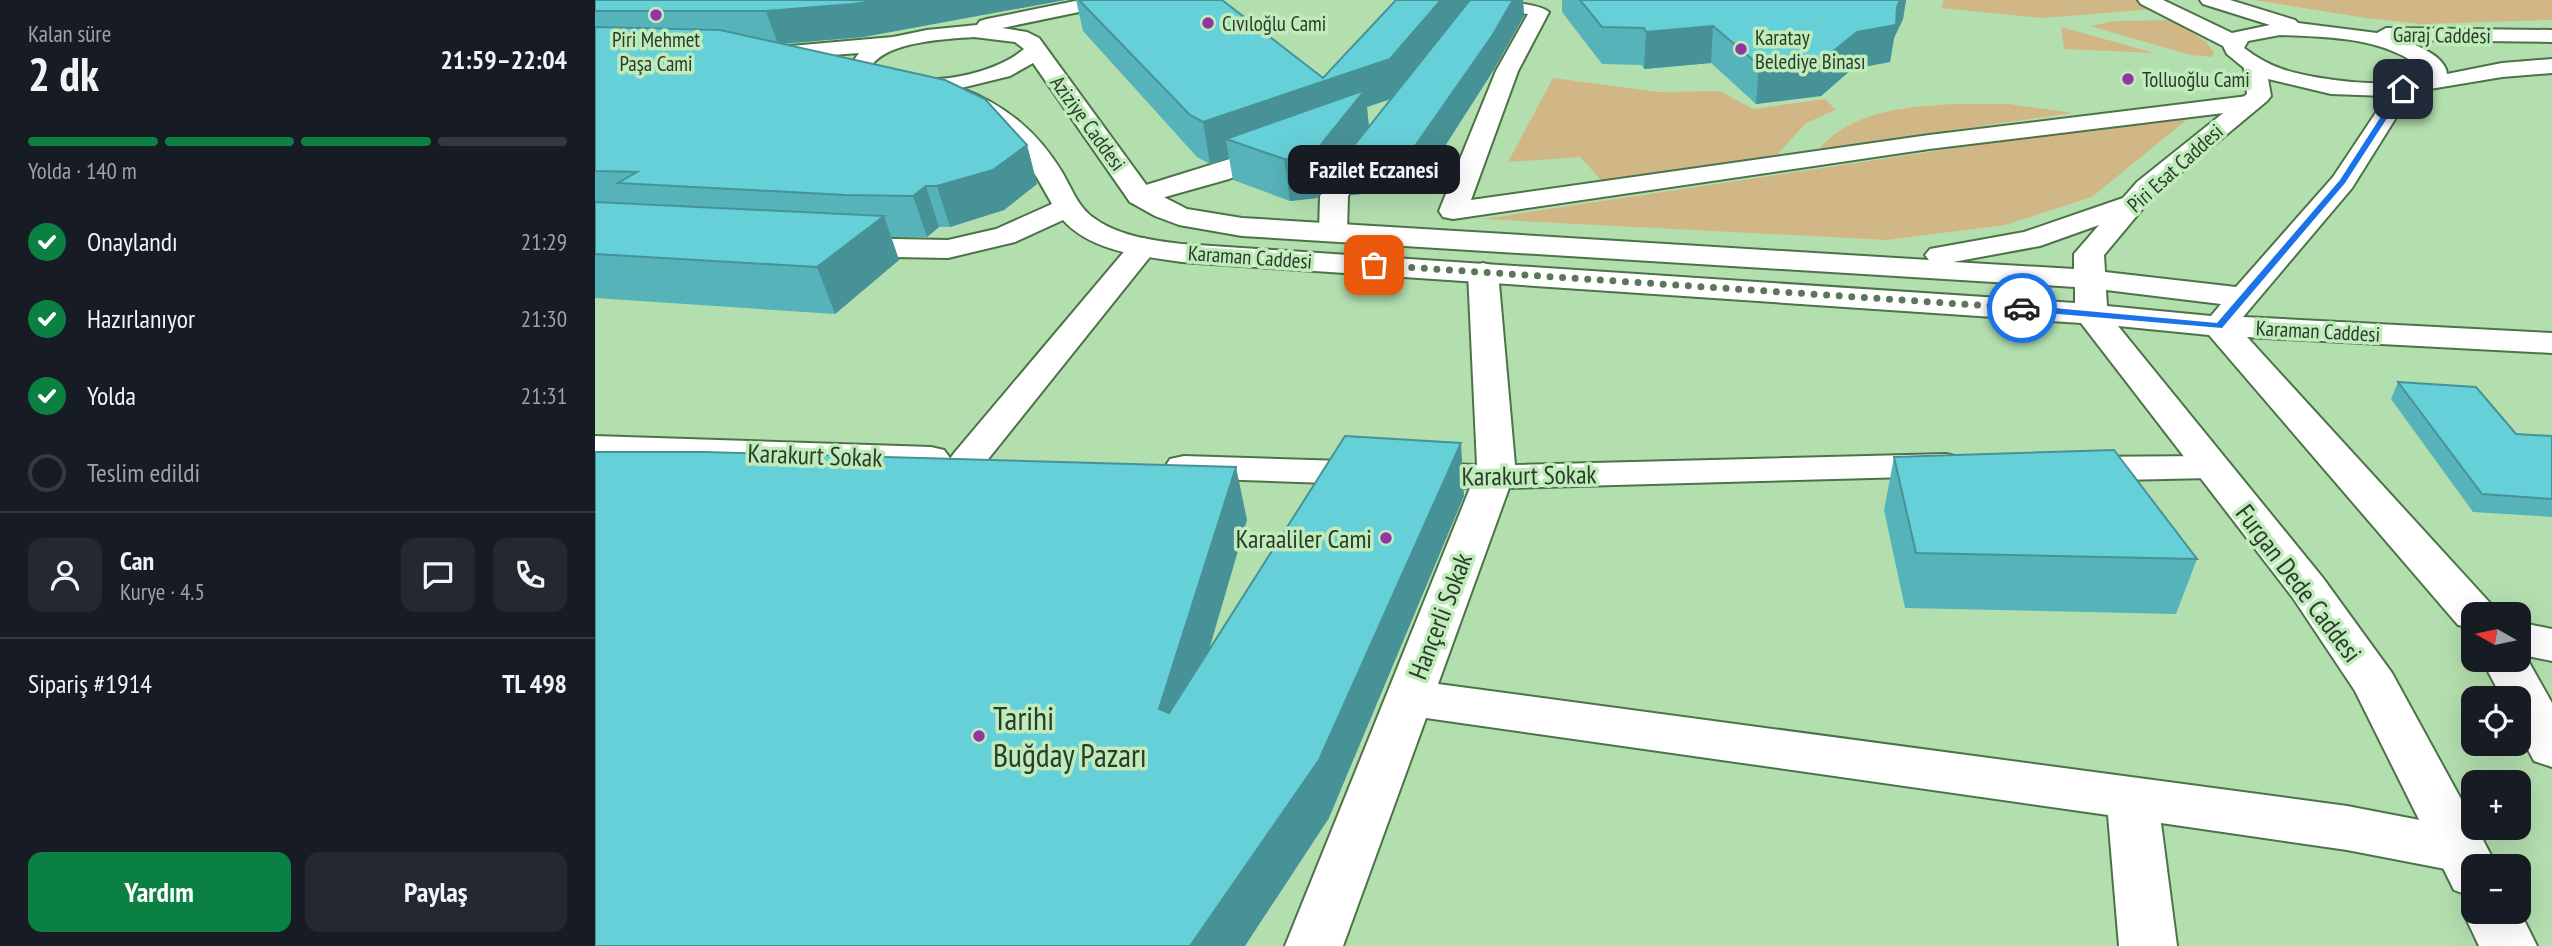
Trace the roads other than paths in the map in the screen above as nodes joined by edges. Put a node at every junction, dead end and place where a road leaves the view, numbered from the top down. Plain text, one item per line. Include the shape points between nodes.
1 (2148, 0) edge
2 (2224, 2) edge
3 (1103, 3) edge
4 (1557, 4) dead end
5 (1533, 9) junction
6 (1463, 10) edge
7 (1072, 27) dead end
8 (2307, 29) junction
9 (2332, 32) junction
10 (946, 33) junction
11 (2552, 36) edge
12 (917, 38) junction
13 (1038, 43) junction
14 (2233, 43) junction
15 (2255, 66) junction
16 (2552, 66) edge
17 (775, 74) edge
18 (843, 79) edge
19 (894, 84) junction
20 (2413, 87) junction
21 (2248, 103) junction
22 (1367, 118) dead end
23 (1306, 141) edge
24 (1140, 196) junction
25 (2133, 203) junction
26 (1067, 208) junction
27 (1333, 232) junction
28 (818, 245) edge
29 (1143, 247) junction
30 (1854, 265) junction
31 (1483, 272) junction
32 (2090, 297) junction
33 (2244, 297) junction
34 (2219, 326) junction
35 (2552, 343) edge
36 (595, 447) edge
37 (968, 460) junction
38 (1006, 461) edge
39 (1978, 465) edge
40 (1151, 466) edge
41 (2210, 467) junction
42 (2045, 468) edge
43 (1493, 477) junction
44 (2463, 602) edge
45 (2531, 641) edge
46 (2552, 645) edge
47 (2511, 672) edge
48 (1409, 698) junction
49 (2552, 748) edge
50 (2132, 797) junction
51 (2463, 854) edge
52 (2461, 860) edge
53 (2497, 924) edge
54 (1314, 946) edge
55 (2148, 946) edge
56 (2508, 946) edge

1 - 14 main road
2 - 8 main road
3 - 7 main road
3 - 10 main road
4 - 5 main road
5 - 6 main road via 1499,5
5 - 21 main road via 1539,12 1507,71 1453,211 1929,142
8 - 9 main road
8 - 14 main road via 2257,32
9 - 11 main road, Garaj Caddesi
9 - 20 main road via 2387,42 2428,60 2437,70 2435,78
10 - 12 main road
10 - 13 main road via 999,32
12 - 17 main road via 746,64
12 - 19 main road via 871,53 860,62 858,70 866,78
13 - 19 main road via 1029,58 992,75 935,85
13 - 24 main road, Aziziye Caddesi
14 - 15 main road via 2241,58
15 - 20 main road, Garaj Caddesi via 2342,88
15 - 21 main road, Piri Esat Caddesi via 2259,96
16 - 20 main road, Garaj Caddesi via 2502,70
18 - 19 main road
19 - 26 main road via 956,94 1008,121 1039,155
20 - 33 main road via 2343,182
21 - 25 main road, Piri Esat Caddesi
22 - 27 main road via 1394,112 1334,196
23 - 24 main road
24 - 27 main road, Karaman Caddesi via 1164,212 1199,222
25 - 30 main road via 2030,240
25 - 32 main road, Piri Esat Caddesi via 2089,254
26 - 28 main road via 1005,236 948,249
26 - 29 main road, Karaman Caddesi via 1099,233
27 - 30 main road, Karaman Caddesi
29 - 31 main road, Karaman Caddesi
29 - 37 main road
30 - 32 main road, Karaman Caddesi
31 - 32 main road, Karaman Caddesi
31 - 43 main road, Hançerli Sokak
32 - 33 main road, Karaman Caddesi
32 - 34 main road, Karaman Caddesi
32 - 41 main road, Furgan Dede Caddesi
33 - 34 main road
34 - 35 main road, Karaman Caddesi
34 - 44 main road
36 - 37 main road, Karakurt Sokak
37 - 38 main road, Karakurt Sokak
39 - 43 main road, Karakurt Sokak
40 - 43 main road, Karakurt Sokak
41 - 42 main road
41 - 51 main road, Furgan Dede Caddesi via 2308,588 2375,685
43 - 48 main road, Hançerli Sokak
45 - 46 main road
47 - 49 main road
48 - 50 main road
48 - 54 main road, Hançerli Sokak
50 - 52 main road via 2347,828
50 - 55 main road
53 - 56 main road

